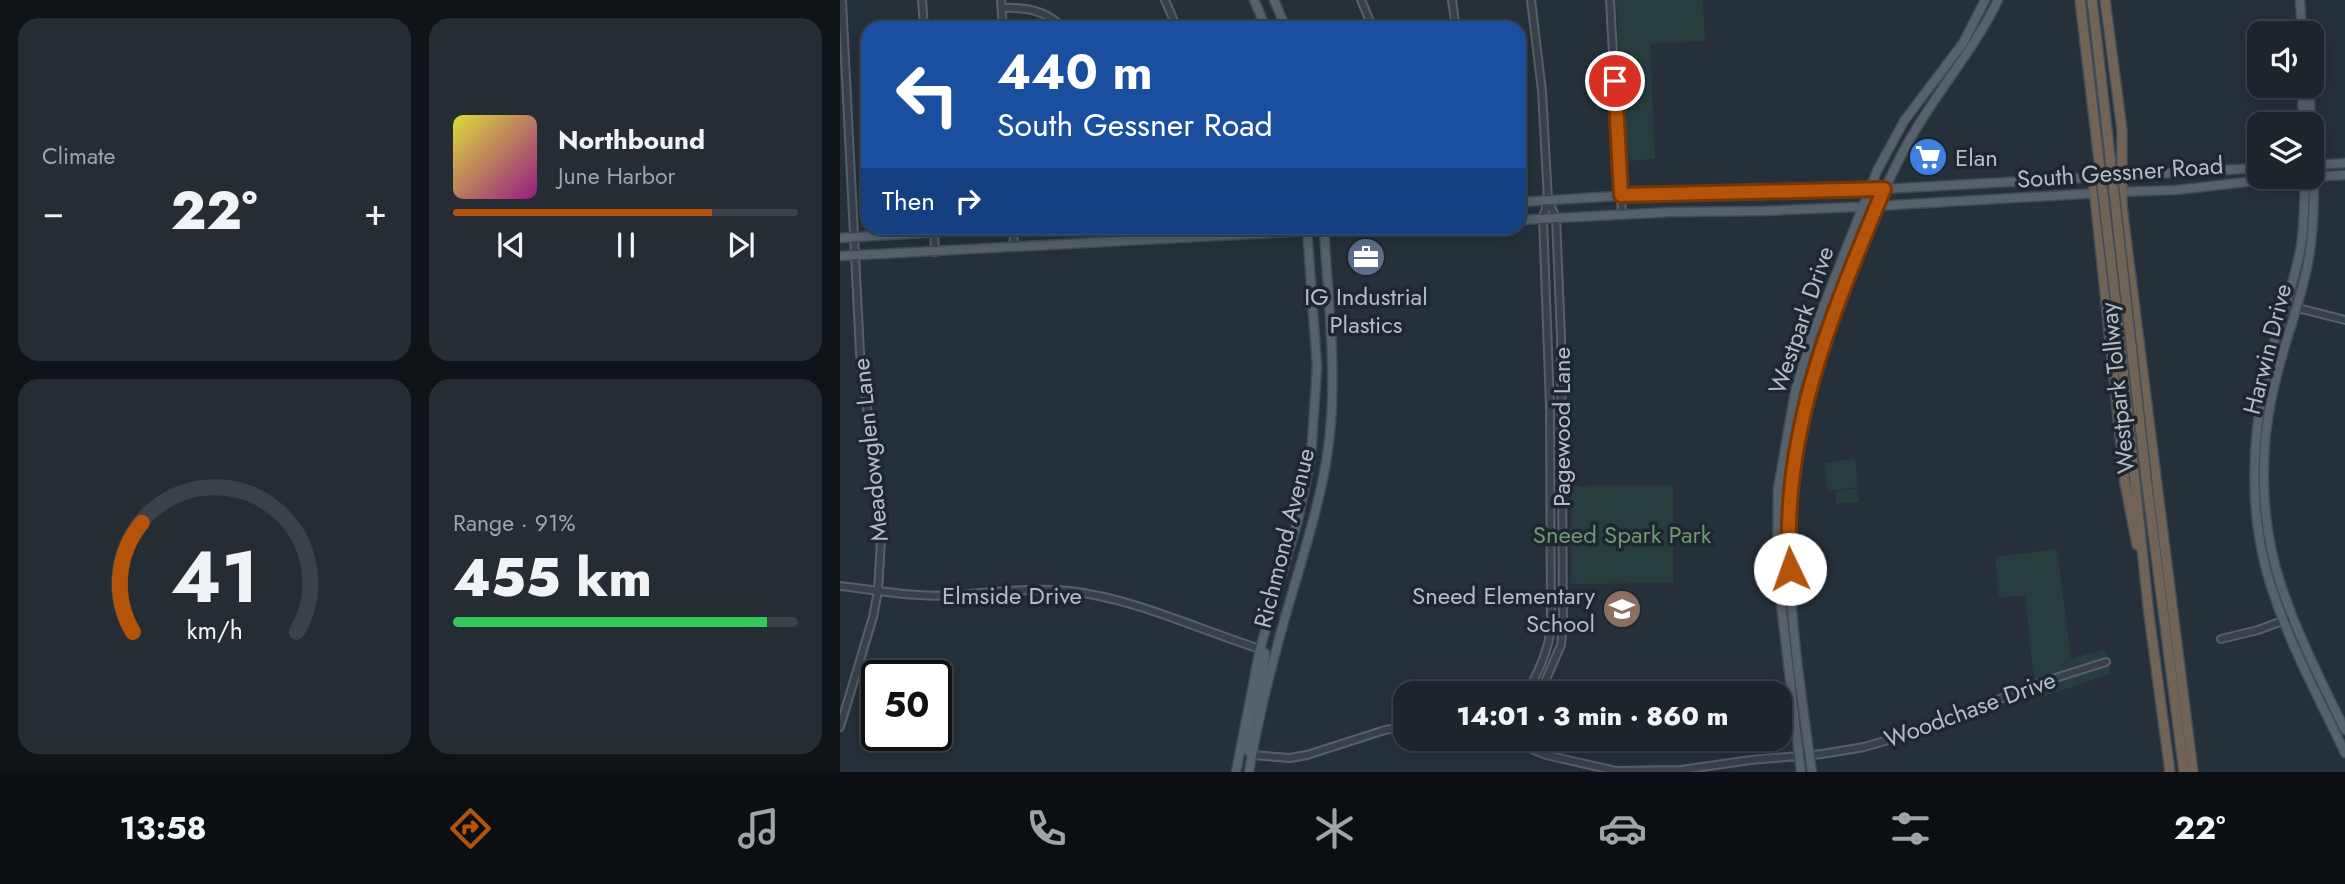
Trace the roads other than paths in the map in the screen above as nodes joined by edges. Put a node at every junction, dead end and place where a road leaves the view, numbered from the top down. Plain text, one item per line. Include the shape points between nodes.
1 (842, 0) edge
2 (922, 0) edge
3 (1165, 0) edge
4 (1254, 0) edge
5 (1275, 0) edge
6 (1361, 0) edge
7 (1452, 0) edge
8 (1531, 0) edge
9 (1610, 0) edge
10 (1985, 0) edge
11 (1998, 0) edge
12 (2080, 0) edge
13 (2092, 0) edge
14 (2105, 0) edge
15 (2300, 0) edge
16 (1001, 4) edge
17 (923, 21) edge
18 (1057, 21) edge
19 (1174, 21) edge
20 (1263, 21) edge
21 (1283, 21) edge
22 (1370, 21) edge
23 (1455, 21) edge
24 (2301, 21) edge
25 (1968, 33) junction
26 (1977, 39) junction
27 (2345, 163) edge
28 (2324, 164) edge
29 (2247, 169) edge
30 (2123, 175) junction
31 (2345, 175) edge
32 (2324, 176) edge
33 (2093, 178) junction
34 (1995, 182) junction
35 (2247, 183) edge
36 (1869, 188) junction
37 (1884, 189) junction
38 (2307, 189) edge
39 (2310, 189) edge
40 (2122, 192) junction
41 (1726, 194) junction
42 (2095, 194) junction
43 (1621, 195) junction
44 (1548, 200) junction
45 (1996, 200) junction
46 (1526, 202) edge
47 (1862, 206) junction
48 (1877, 206) junction
49 (1726, 211) junction
50 (1622, 214) junction
51 (1543, 218) junction
52 (1556, 218) junction
53 (1526, 219) edge
54 (878, 235) edge
55 (934, 235) edge
56 (1013, 235) edge
57 (1130, 235) edge
58 (1200, 235) edge
59 (1307, 235) edge
60 (1324, 235) edge
61 (855, 237) junction
62 (840, 238) edge
63 (1130, 242) junction
64 (1014, 247) junction
65 (934, 252) junction
66 (856, 255) junction
67 (840, 256) edge
68 (1825, 302) junction
69 (2286, 305) junction
70 (1836, 306) junction
71 (2296, 307) junction
72 (2345, 320) edge
73 (1315, 332) junction
74 (1330, 336) junction
75 (1794, 392) junction
76 (1807, 395) junction
77 (2258, 416) junction
78 (2269, 417) junction
79 (2262, 518) junction
80 (1289, 553) junction
81 (1304, 555) junction
82 (840, 586) edge
83 (878, 591) junction
84 (2150, 615) junction
85 (2293, 617) junction
86 (2283, 621) junction
87 (2221, 639) dead end
88 (1260, 649) junction
89 (2106, 662) dead end
90 (1533, 681) edge
91 (1544, 681) edge
92 (1249, 698) junction
93 (2330, 699) junction
94 (2321, 703) junction
95 (1260, 717) junction
96 (840, 727) edge
97 (1393, 729) edge
98 (2345, 730) edge
99 (1537, 751) edge
100 (2345, 753) edge
101 (1252, 755) junction
102 (1810, 755) junction
103 (1799, 757) junction
104 (1236, 772) edge
105 (1249, 772) edge
106 (1801, 772) edge
107 (1812, 772) edge
108 (2170, 772) edge
109 (2184, 772) edge
110 (2193, 772) edge

1 - 61 street, Meadowglen Lane
2 - 17 street
3 - 19 street
4 - 20 main road
5 - 21 main road
6 - 22 street
7 - 23 street
8 - 44 street, Pagewood Lane
9 - 43 street
10 - 25 main road, Westpark Drive
11 - 26 main road, Westpark Drive
12 - 84 highway, Westpark Tollway, bridge
13 - 109 highway, Westpark Tollway, bridge
14 - 30 highway via 2122,130
15 - 24 main road
16 - 18 street via 1039,11
25 - 26 main road
25 - 36 main road, Westpark Drive via 1904,121
26 - 37 main road, Westpark Drive via 1905,148
27 - 28 main road
29 - 30 main road, South Gessner Road
30 - 33 main road, South Gessner Road
30 - 40 highway
31 - 32 main road, South Gessner Road
33 - 34 main road, South Gessner Road
33 - 42 highway
34 - 37 main road, South Gessner Road
34 - 45 main road
35 - 40 main road, South Gessner Road
36 - 37 main road, South Gessner Road
36 - 41 main road, South Gessner Road
36 - 47 main road, Westpark Drive
37 - 48 main road, Westpark Drive
38 - 69 main road, Harwin Drive via 2300,251
39 - 71 main road, Harwin Drive via 2313,215 2308,259
40 - 42 main road, South Gessner Road
40 - 110 highway
41 - 43 main road, South Gessner Road
41 - 49 main road
42 - 45 main road, South Gessner Road
42 - 84 highway via 2125,483
43 - 44 main road, South Gessner Road
43 - 50 street
44 - 46 main road, South Gessner Road
44 - 51 street, Pagewood Lane
44 - 52 street, Pagewood Lane
45 - 48 main road, South Gessner Road
47 - 48 main road, South Gessner Road
47 - 49 main road, South Gessner Road
47 - 68 main road, Westpark Drive
48 - 70 main road, Westpark Drive
49 - 50 main road, South Gessner Road
50 - 52 main road, South Gessner Road
51 - 52 main road, South Gessner Road
51 - 53 main road, South Gessner Road
51 - 90 street, Pagewood Lane via 1551,626
52 - 91 street, Pagewood Lane via 1563,625 1561,645
54 - 61 main road
55 - 65 street
56 - 64 street
57 - 63 street
58 - 63 main road
59 - 73 main road, Richmond Avenue
60 - 74 main road, Richmond Avenue
61 - 62 main road
61 - 66 street, Meadowglen Lane
63 - 64 main road
64 - 65 main road
65 - 66 main road
66 - 67 main road
66 - 83 street, Meadowglen Lane via 861,360 881,507
68 - 70 main road
68 - 75 main road, Westpark Drive
69 - 71 street
69 - 77 main road, Harwin Drive
70 - 76 main road, Westpark Drive
71 - 72 street
71 - 78 main road, Harwin Drive
73 - 74 main road
73 - 80 main road, Richmond Avenue via 1311,457
74 - 81 main road, Richmond Avenue via 1327,454
75 - 76 main road
75 - 103 main road, Westpark Drive via 1778,489 1777,559
76 - 102 main road, Westpark Drive via 1791,487 1788,541
77 - 78 main road
77 - 79 main road, Harwin Drive via 2254,468
78 - 79 main road, Harwin Drive
79 - 85 main road, Harwin Drive
79 - 86 main road, Harwin Drive via 2267,572
80 - 81 main road
80 - 88 main road, Richmond Avenue
81 - 95 main road, Richmond Avenue
82 - 83 street, Elmside Drive
83 - 88 street, Elmside Drive via 951,595 1057,590 1101,596
83 - 96 street, Meadowglen Lane
84 - 108 highway, Westpark Tollway
85 - 86 street
85 - 93 main road, Harwin Drive
86 - 87 street
86 - 94 main road, Harwin Drive
88 - 92 main road, Richmond Avenue
88 - 95 main road via 1265,657 1256,708
89 - 102 street, Woodchase Drive via 1912,733 1864,747
92 - 101 main road via 1246,749
92 - 104 main road, Richmond Avenue
93 - 94 main road
93 - 98 main road, Harwin Drive
94 - 100 main road, Harwin Drive
95 - 101 main road, Richmond Avenue
97 - 101 street via 1307,755
99 - 103 street, Woodchase Drive via 1616,771 1686,770
101 - 105 main road, Richmond Avenue
102 - 103 street, Woodchase Drive
102 - 107 main road, Westpark Drive
103 - 106 main road, Westpark Drive

